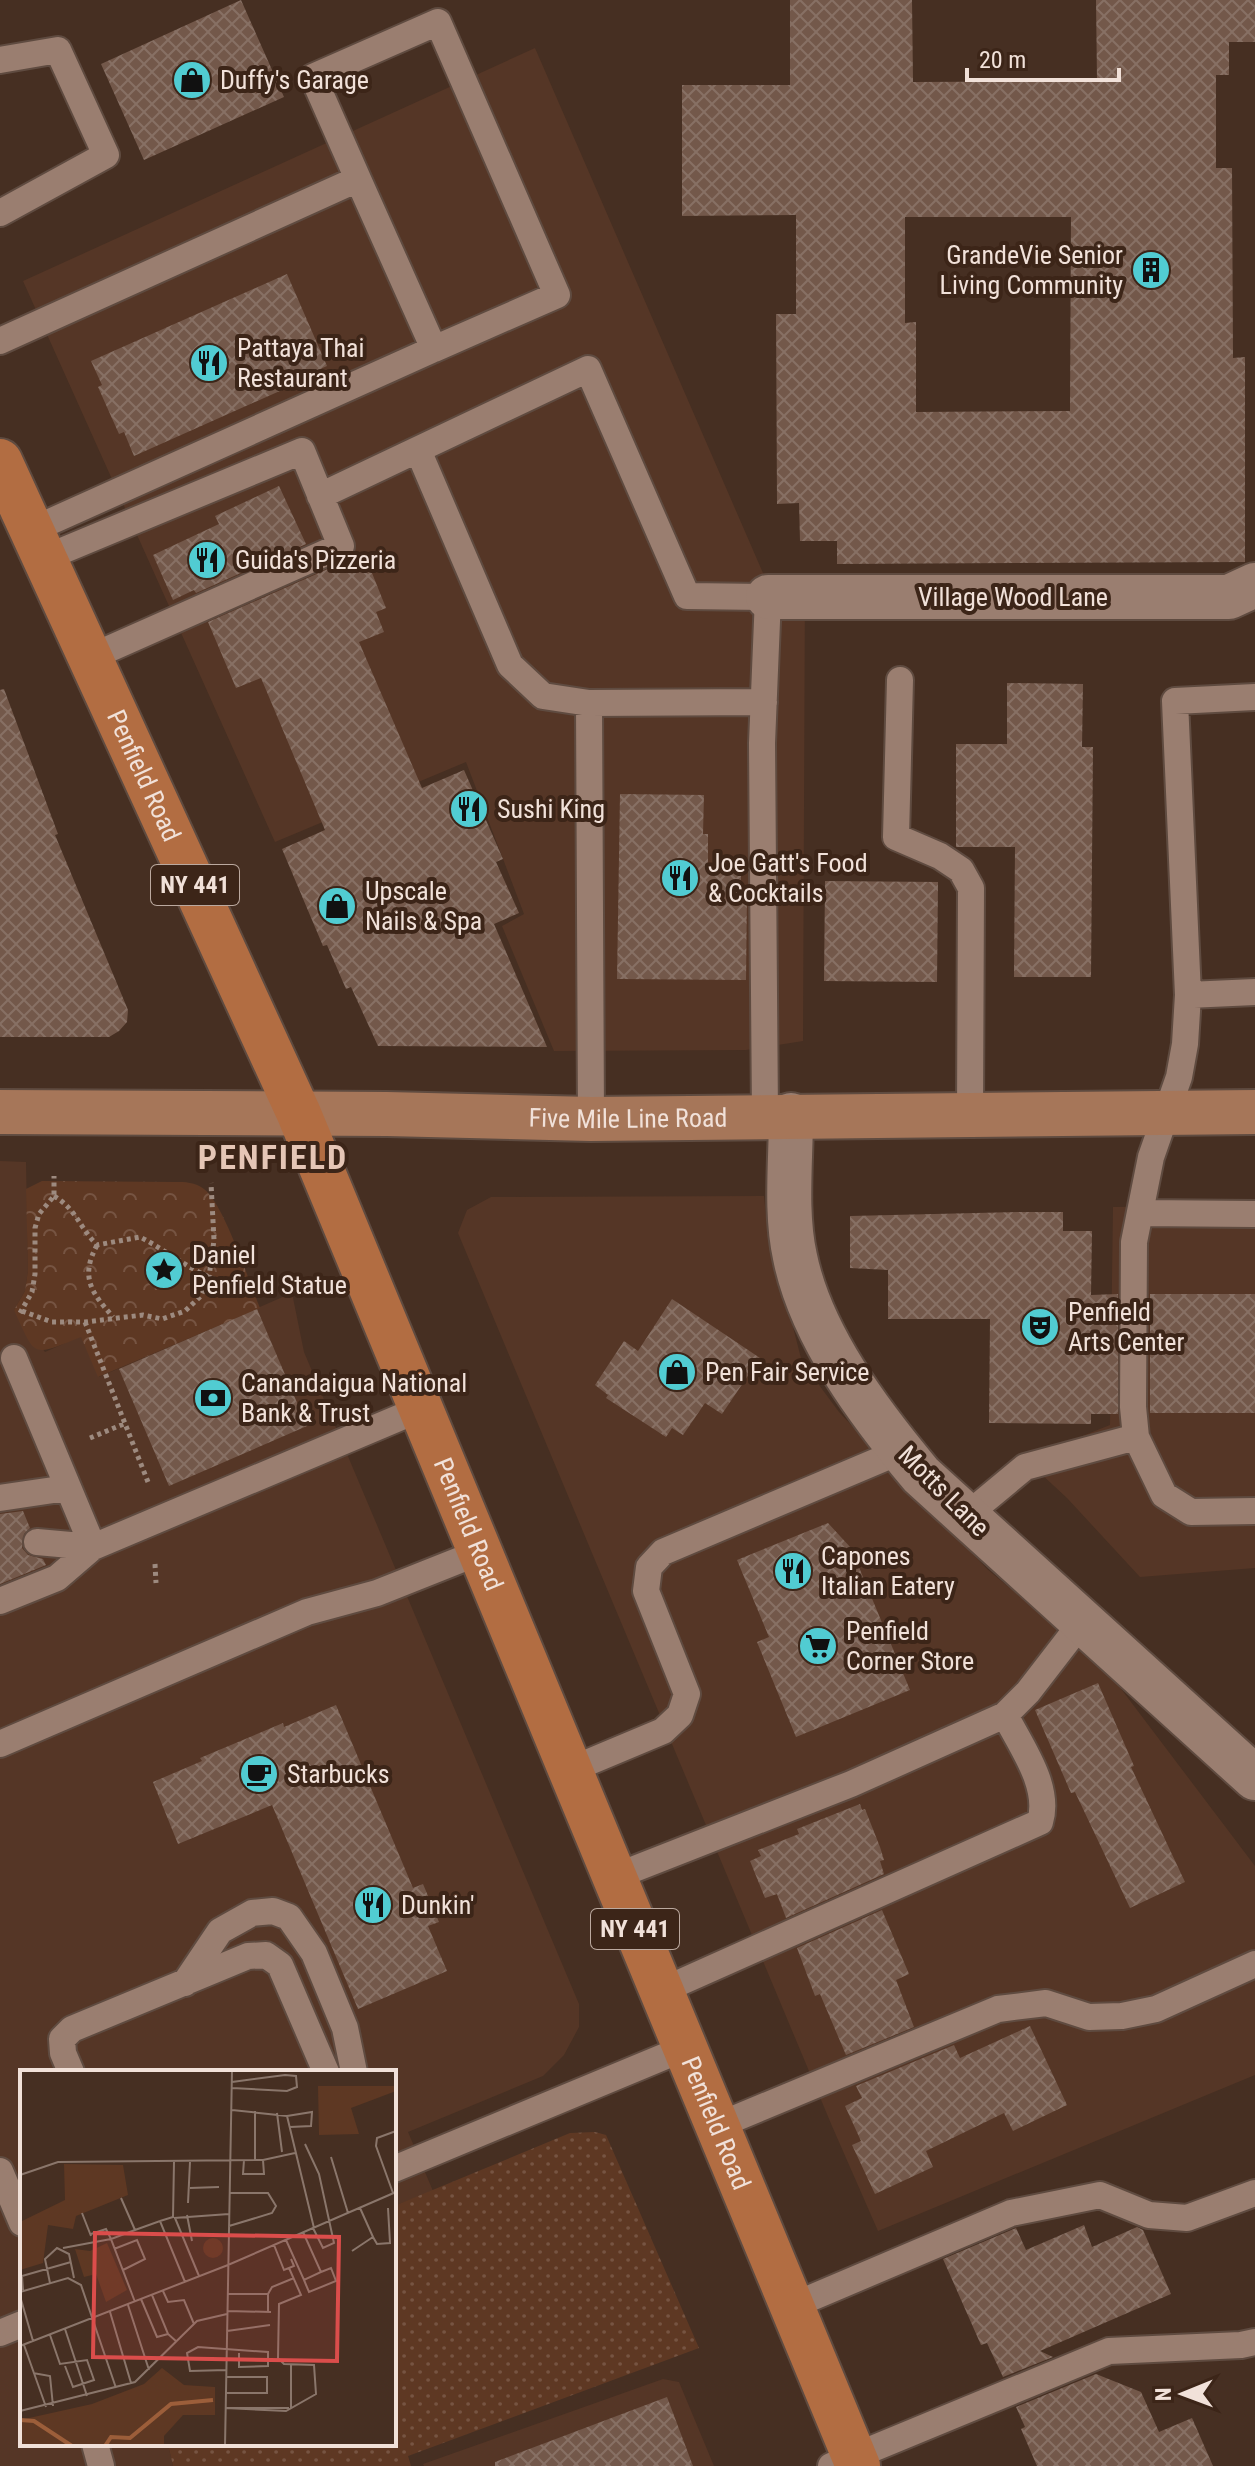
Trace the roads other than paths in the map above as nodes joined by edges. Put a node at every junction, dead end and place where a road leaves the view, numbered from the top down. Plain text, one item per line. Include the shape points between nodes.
1 (0, 60) edge
2 (358, 179) junction
3 (0, 213) edge
4 (0, 341) edge
5 (434, 349) junction
6 (418, 450) junction
7 (0, 461) edge
8 (320, 496) junction
9 (38, 544) junction
10 (1255, 585) edge
11 (768, 597) junction
12 (91, 657) junction
13 (900, 680) dead end
14 (1255, 697) edge
15 (764, 702) junction
16 (589, 703) junction
17 (1255, 992) edge
18 (1188, 995) junction
19 (0, 1112) edge
20 (1165, 1112) junction
21 (1255, 1112) edge
22 (299, 1114) junction
23 (970, 1114) junction
24 (778, 1115) junction
25 (591, 1119) junction
26 (1140, 1213) junction
27 (1255, 1214) edge
28 (14, 1358) dead end
29 (420, 1409) junction
30 (1136, 1437) junction
31 (901, 1451) junction
32 (67, 1488) junction
33 (0, 1498) edge
34 (1255, 1511) edge
35 (966, 1516) junction
36 (37, 1542) dead end
37 (93, 1547) junction
38 (480, 1552) junction
39 (0, 1601) edge
40 (1082, 1622) junction
41 (1005, 1715) junction
42 (0, 1744) edge
43 (570, 1770) junction
44 (1255, 1778) edge
45 (614, 1877) junction
46 (1255, 1964) edge
47 (185, 1983) junction
48 (661, 1991) junction
49 (685, 2048) junction
50 (70, 2070) edge
51 (325, 2070) edge
52 (354, 2070) edge
53 (717, 2126) junction
54 (396, 2168) edge
55 (0, 2171) edge
56 (1255, 2193) edge
57 (20, 2218) edge
58 (792, 2306) junction
59 (20, 2325) edge
60 (0, 2333) edge
61 (1255, 2342) edge
62 (96, 2446) edge
63 (847, 2463) edge
64 (101, 2466) edge

1 - 3 lane via 58,50 106,155
2 - 4 lane
2 - 5 lane
2 - 5 lane via 313,77 438,22 557,295
5 - 9 lane
6 - 8 lane
6 - 11 lane via 588,369 687,596
6 - 16 lane via 510,665 543,696
7 - 9 main road, Penfield Road / NY 441
8 - 9 lane via 302,451
8 - 12 lane via 341,546
9 - 12 main road, Penfield Road / NY 441
10 - 11 street, Village Wood Lane via 1229,597
11 - 15 lane
12 - 22 main road, Penfield Road / NY 441
13 - 23 lane via 896,837 961,870 971,888
14 - 18 lane via 1175,701
15 - 16 lane
15 - 24 lane
16 - 25 lane
17 - 18 lane
18 - 20 lane via 1179,1077
19 - 22 main road, Five Mile Line Road
20 - 21 main road, Five Mile Line Road
20 - 23 main road, Five Mile Line Road
20 - 26 lane
22 - 25 main road, Five Mile Line Road
22 - 29 main road, Penfield Road / NY 441
23 - 24 main road, Five Mile Line Road
24 - 25 main road, Five Mile Line Road
24 - 31 street, Motts Lane via 794,1256 803,1288 820,1328 873,1417
26 - 27 lane
26 - 30 lane via 1134,1242
28 - 32 lane
29 - 37 lane
29 - 38 main road, Penfield Road / NY 441
30 - 34 lane via 1164,1495 1191,1512
30 - 35 lane via 1025,1467
31 - 35 street, Motts Lane
31 - 43 lane via 663,1552 649,1567 646,1591 687,1694 680,1715 663,1731
32 - 33 lane
32 - 37 lane
35 - 40 street, Motts Lane
36 - 37 lane
37 - 39 lane via 57,1578
38 - 42 lane via 377,1593 307,1612
38 - 43 main road, Penfield Road / NY 441
40 - 41 lane
40 - 44 street, Motts Lane
41 - 45 lane via 851,1784
41 - 48 lane via 1041,1789 1040,1822
43 - 45 main road, Penfield Road / NY 441
45 - 48 main road, Penfield Road / NY 441
46 - 53 lane via 1156,2009 1122,2016 1089,2017 1046,2003 998,2009
47 - 50 lane via 72,2029 62,2039
47 - 51 lane via 248,1956 266,1955 280,1965
47 - 52 lane via 220,1931 252,1913 273,1911 289,1917 314,1953 345,2028
48 - 49 main road, Penfield Road / NY 441
49 - 53 main road, Penfield Road / NY 441
49 - 54 lane
53 - 58 main road, Penfield Road / NY 441
55 - 57 lane
56 - 58 lane via 1187,2218 1149,2215 1100,2195 1011,2213
58 - 63 main road, Penfield Road / NY 441
59 - 60 lane
61 - 63 lane via 1109,2351
62 - 64 lane

